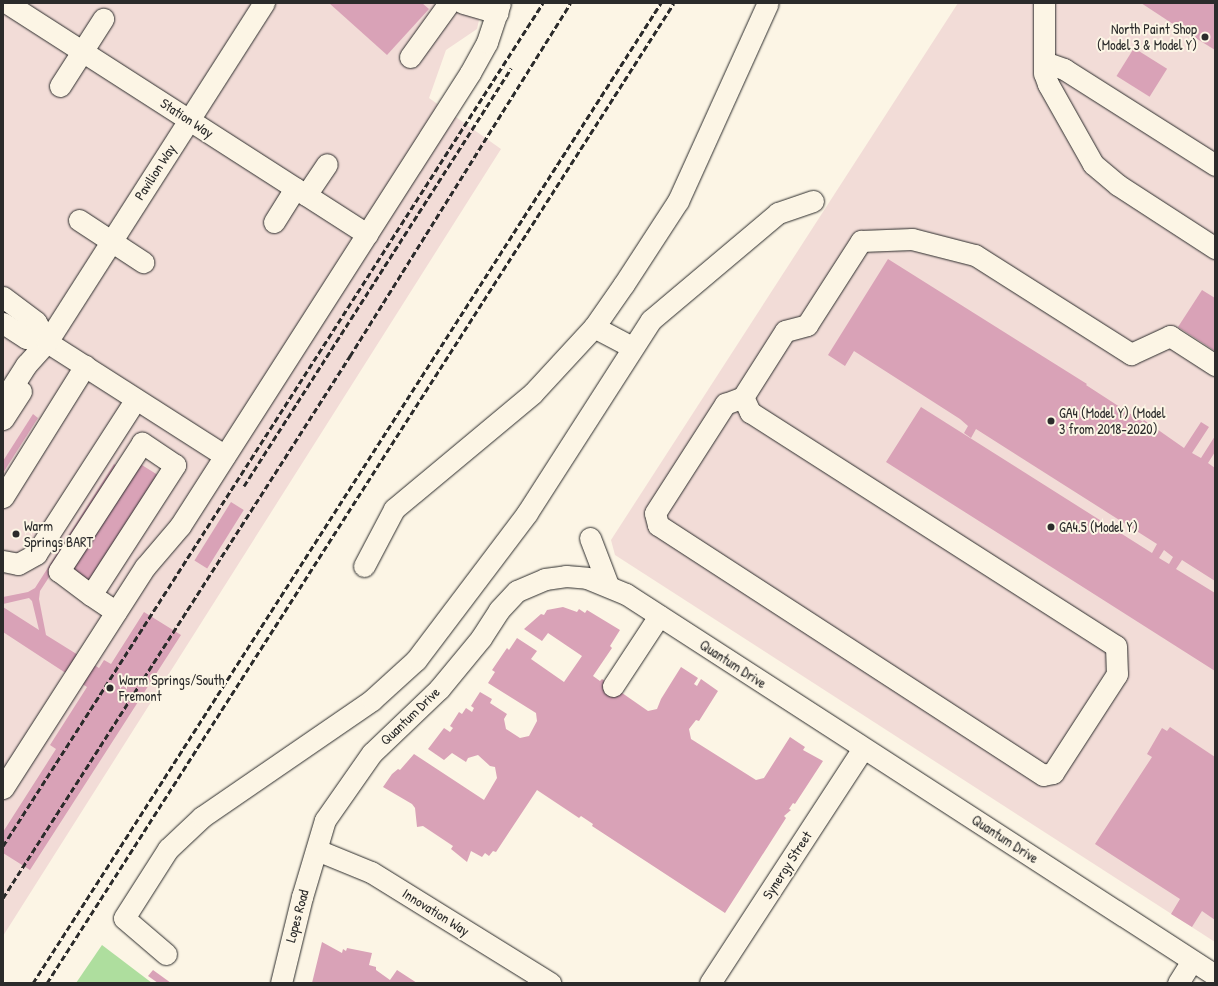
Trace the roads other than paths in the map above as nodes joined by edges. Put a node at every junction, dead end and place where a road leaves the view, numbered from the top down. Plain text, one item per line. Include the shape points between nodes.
1 (7, 3) edge
2 (264, 3) edge
3 (449, 3) edge
4 (463, 3) edge
5 (768, 3) edge
6 (1044, 3) edge
7 (499, 8) edge
8 (103, 19) dead end
9 (82, 52) junction
10 (410, 57) dead end
11 (1044, 62) junction
12 (60, 86) dead end
13 (189, 120) junction
14 (327, 164) dead end
15 (1215, 165) edge
16 (301, 191) junction
17 (813, 201) dead end
18 (79, 220) dead end
19 (274, 222) dead end
20 (367, 234) junction
21 (111, 241) junction
22 (1215, 248) edge
23 (143, 262) dead end
24 (3, 297) edge
25 (3, 323) edge
26 (594, 327) junction
27 (47, 342) junction
28 (632, 347) junction
29 (1215, 365) edge
30 (85, 366) junction
31 (743, 397) junction
32 (136, 399) junction
33 (3, 401) edge
34 (3, 419) edge
35 (225, 456) junction
36 (3, 497) edge
37 (590, 538) dead end
38 (3, 561) edge
39 (364, 566) dead end
40 (608, 585) junction
41 (91, 595) junction
42 (116, 612) junction
43 (659, 616) junction
44 (613, 686) dead end
45 (863, 748) junction
46 (3, 788) edge
47 (316, 850) junction
48 (166, 954) dead end
49 (1192, 961) junction
50 (1215, 975) edge
51 (281, 983) edge
52 (550, 983) edge
53 (710, 983) edge
54 (1178, 983) edge

1 - 9 street, Station Way
2 - 13 street, Pavilion Way
3 - 10 street
4 - 7 street
5 - 26 street via 678,201
6 - 11 street
7 - 20 street via 479,57
8 - 9 street
9 - 12 street
9 - 13 street, Station Way
11 - 15 street via 1064,69
11 - 22 street via 1048,84 1093,164 1118,185
13 - 16 street, Station Way
13 - 21 street, Pavilion Way
14 - 16 street
16 - 19 street
16 - 20 street, Station Way
17 - 28 street via 778,213 662,309
18 - 21 street
20 - 35 street
21 - 23 street
21 - 27 street, Pavilion Way
24 - 27 street via 36,322
25 - 27 street via 26,338
26 - 28 street
26 - 39 street via 533,393 394,509
27 - 30 street
27 - 33 street, Pavilion Way via 26,365
27 - 34 street, Pavilion Way via 34,371
28 - 48 street via 527,513 416,660 372,700 202,817 168,849 124,918
29 - 31 street via 1170,336 1131,354 975,254 912,239 861,240 807,325 785,331
30 - 32 street
30 - 36 street
31 - 31 street via 750,412 1116,646 1117,674 1053,773 1043,775 658,525 655,513 725,404
32 - 35 street
32 - 38 street via 36,554 18,564
35 - 42 street via 180,526 149,560
37 - 40 street
40 - 43 street, Quantum Drive
40 - 47 street, Quantum Drive via 587,578 566,576 545,579 517,592 499,610 481,638 439,689 372,753 325,820
41 - 41 street via 175,465 142,443 59,571
41 - 42 street
42 - 46 street
43 - 44 street
43 - 45 street, Quantum Drive
45 - 49 street, Quantum Drive
45 - 53 street, Synergy Street
47 - 51 street, Lopes Road
47 - 52 street, Innovation Way via 371,872
49 - 50 street, Quantum Drive
49 - 54 street

